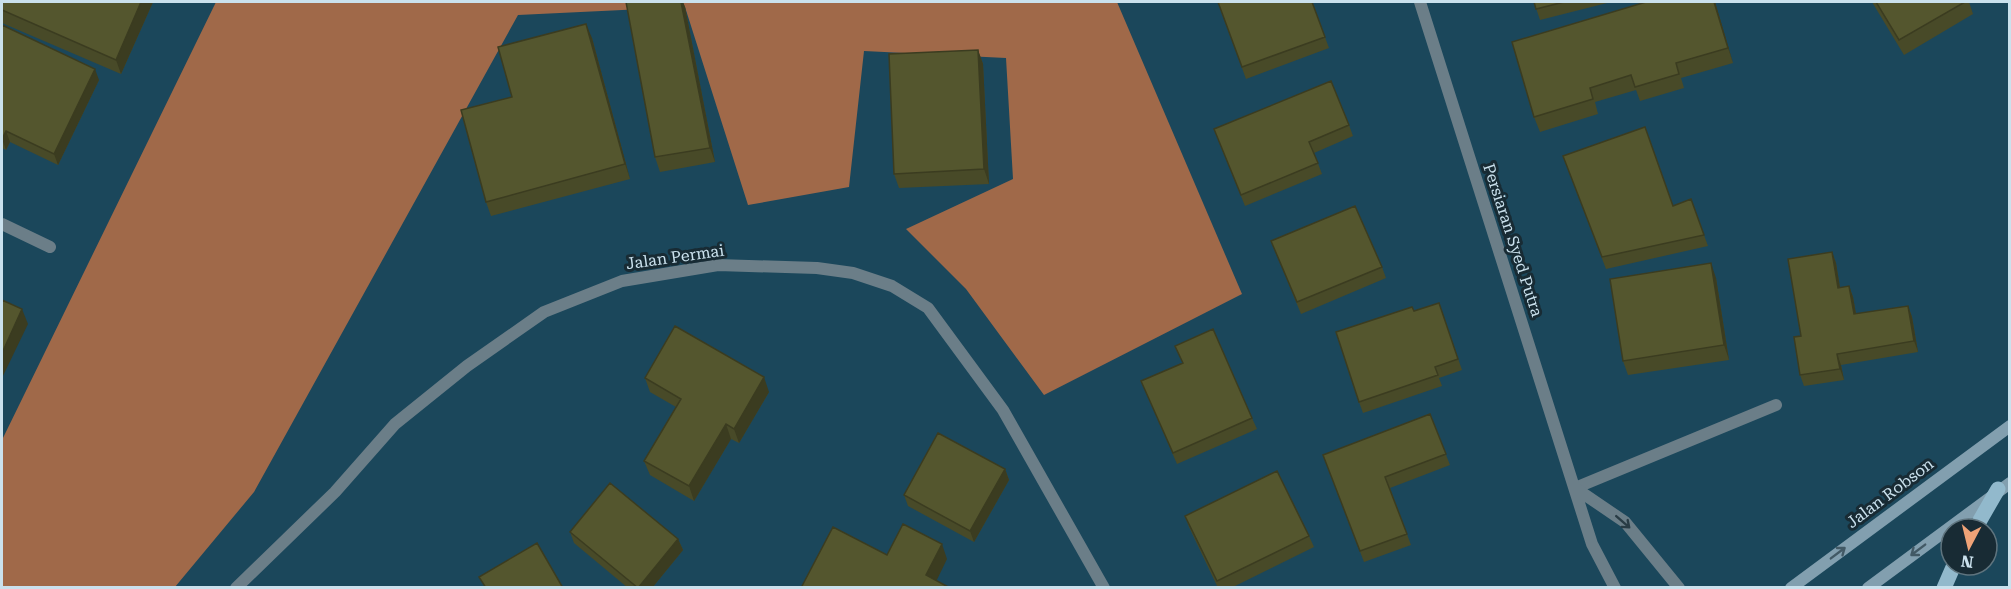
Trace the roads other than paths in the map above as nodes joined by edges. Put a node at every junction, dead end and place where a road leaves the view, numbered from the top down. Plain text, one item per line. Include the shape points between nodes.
1 (1420, 2) edge
2 (2, 224) edge
3 (50, 247) dead end
4 (1776, 405) dead end
5 (2010, 426) edge
6 (2004, 486) edge
7 (1575, 488) junction
8 (1983, 517) edge
9 (236, 588) edge
10 (1104, 588) edge
11 (1615, 588) edge
12 (1679, 588) edge
13 (1791, 588) edge
14 (1868, 588) edge

1 - 7 street, Persiaran Syed Putra
2 - 3 street
4 - 7 street
13 -> 5 main road, Jalan Robson
6 - 8 main road
6 -> 14 main road
7 - 11 street, Persiaran Syed Putra via 1592,544
7 -> 12 street via 1626,522
9 - 10 street, Jalan Permai via 335,492 395,424 467,366 544,312 622,281 718,265 853,273 892,286 928,308 1003,410

